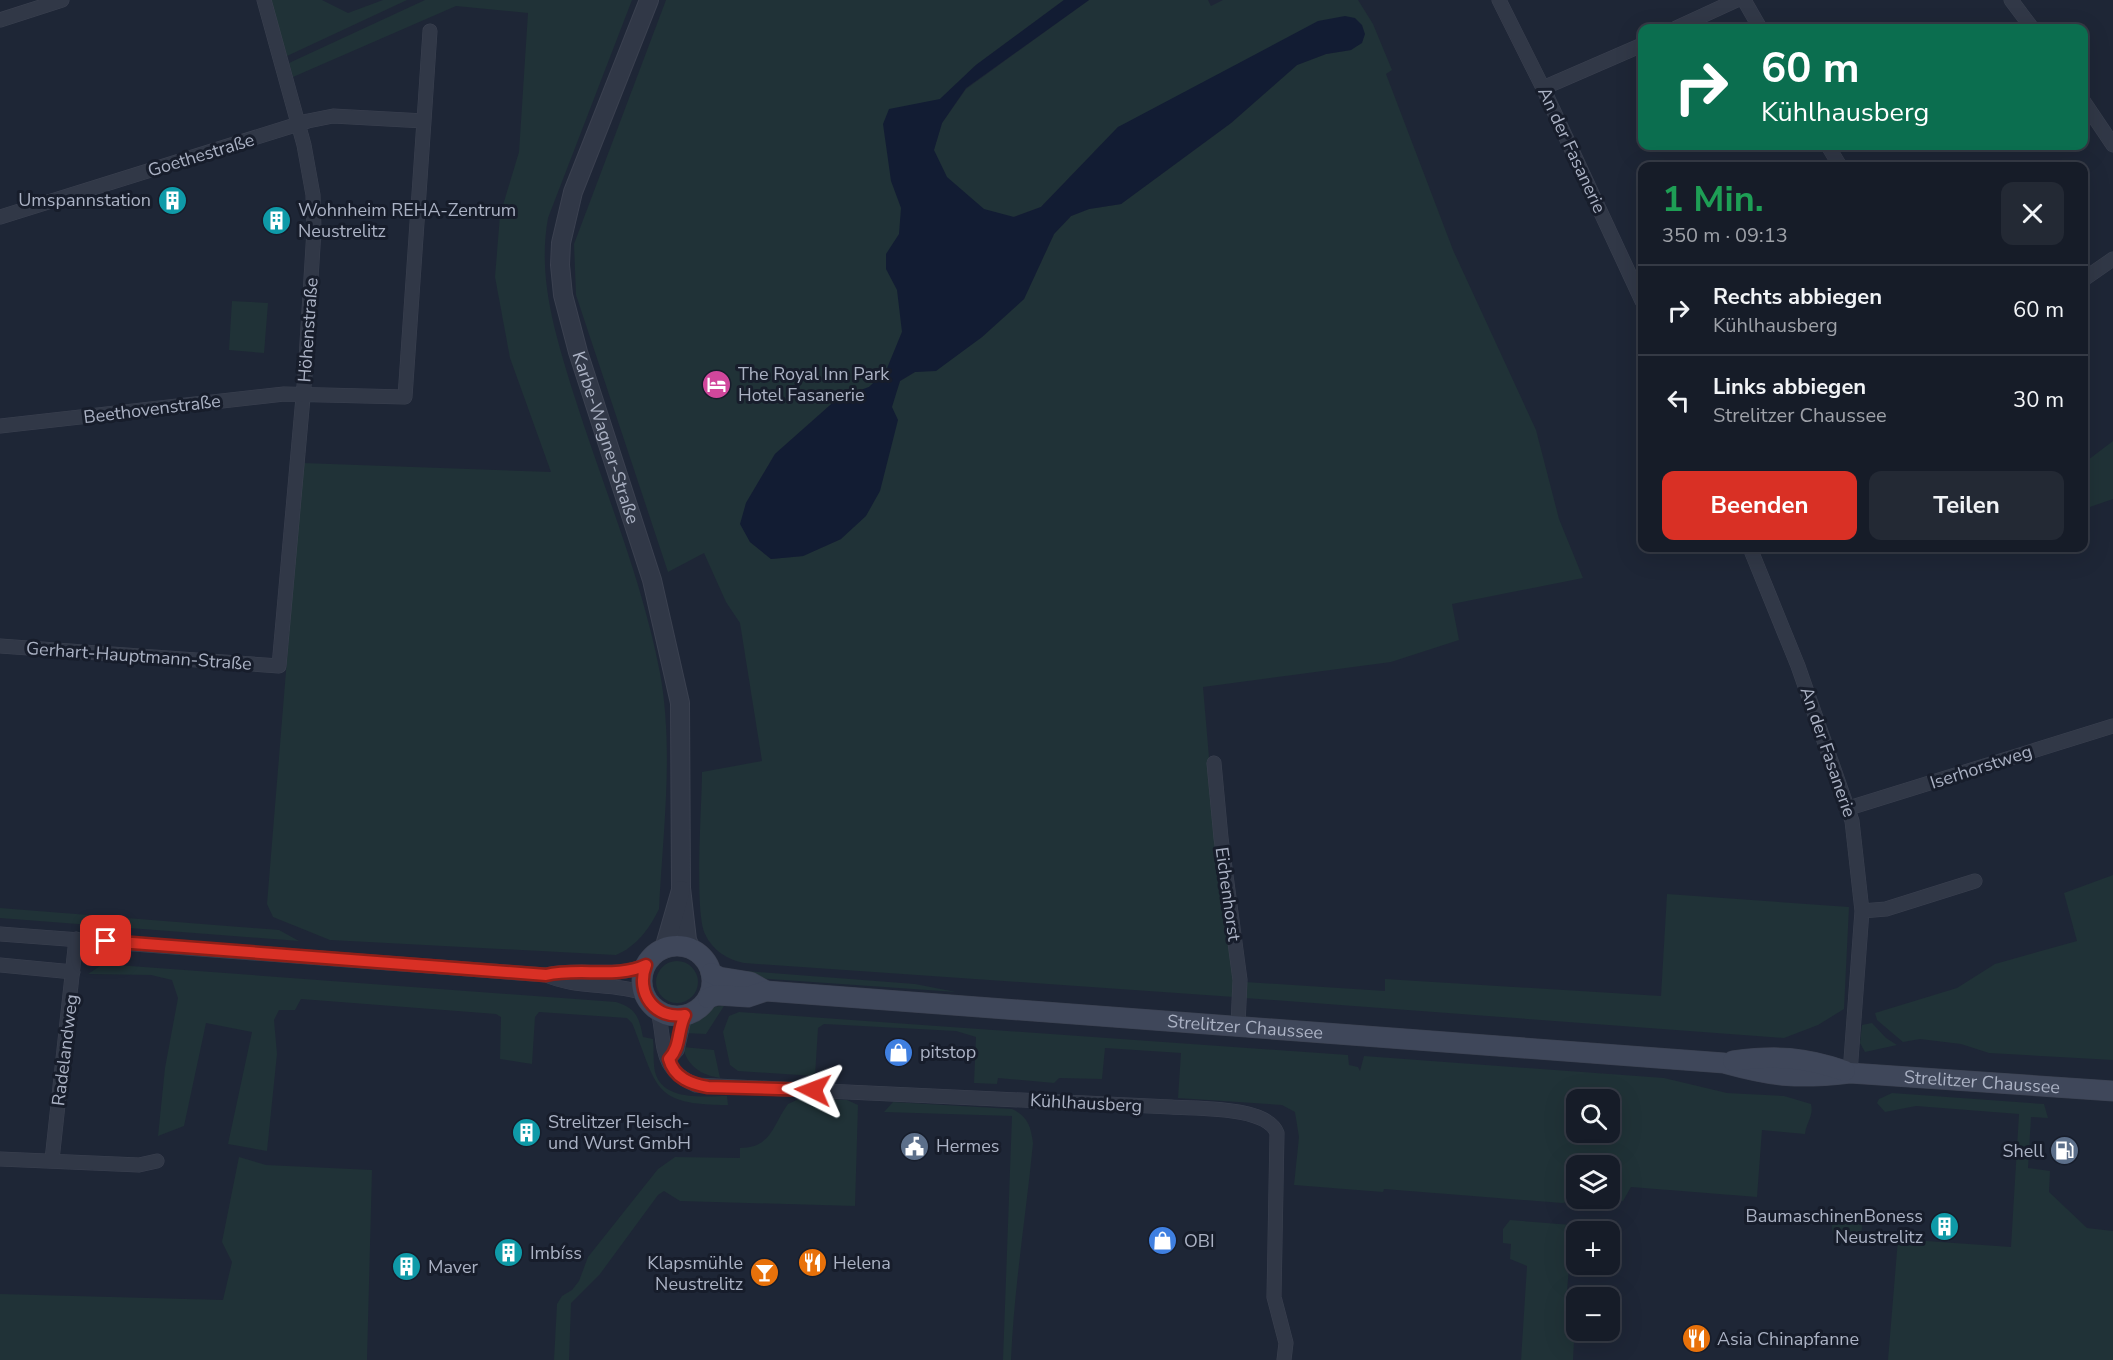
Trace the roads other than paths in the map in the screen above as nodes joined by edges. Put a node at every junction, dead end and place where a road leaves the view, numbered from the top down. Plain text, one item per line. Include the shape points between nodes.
1 (62, 0) edge
2 (264, 0) edge
3 (649, 0) edge
4 (1499, 0) edge
5 (1737, 0) edge
6 (1743, 0) edge
7 (2011, 0) edge
8 (0, 20) edge
9 (1685, 24) edge
10 (1758, 24) edge
11 (2029, 24) edge
12 (430, 31) dead end
13 (1638, 47) edge
14 (1544, 88) junction
15 (2088, 108) edge
16 (424, 122) junction
17 (297, 124) junction
18 (2113, 146) edge
19 (0, 217) edge
20 (2113, 259) edge
21 (2088, 276) edge
22 (1638, 292) edge
23 (304, 392) junction
24 (0, 426) edge
25 (1752, 552) edge
26 (0, 646) edge
27 (279, 666) joint
28 (2113, 726) edge
29 (1214, 763) dead end
30 (1849, 808) junction
31 (1975, 881) dead end
32 (681, 888) junction
33 (1862, 911) junction
34 (0, 934) edge
35 (76, 939) junction
36 (664, 949) junction
37 (691, 949) junction
38 (0, 965) edge
39 (646, 965) junction
40 (73, 972) junction
41 (711, 973) junction
42 (546, 975) junction
43 (766, 992) junction
44 (644, 993) junction
45 (708, 998) junction
46 (658, 1011) junction
47 (685, 1015) junction
48 (1238, 1024) junction
49 (669, 1059) junction
50 (1850, 1073) junction
51 (2113, 1091) edge
52 (0, 1159) edge
53 (52, 1160) junction
54 (157, 1161) dead end
55 (1284, 1360) edge

1 - 8 street
2 - 17 street, Höhenstraße
3 - 32 street, Karbe-Wagner-Straße via 573,192 560,266 563,295 578,352 652,580 676,684 682,730
4 - 14 street, An der Fasanerie
5 - 9 street
6 - 10 street
7 - 11 street
12 - 16 street
13 - 14 street
14 - 22 street, An der Fasanerie
15 - 18 street
16 - 17 street, Goethestraße via 333,116
16 - 23 street, Beethovenstraße via 405,397
17 - 19 street, Goethestraße
17 - 23 street, Höhenstraße via 313,195 314,230
20 - 21 street
23 - 24 street, Beethovenstraße
23 - 27 street, Höhenstraße
25 - 30 street, An der Fasanerie
26 - 27 street, Gerhart-Hauptmann-Straße
28 - 30 street, Iserhorstweg
29 - 48 street, Eichenhorst via 1239,980
30 - 33 street, An der Fasanerie via 1858,854
31 - 33 street via 1886,909
32 - 36 street, Karbe-Wagner-Straße
32 - 37 street, Karbe-Wagner-Straße
33 - 50 street, An der Fasanerie
34 - 35 street
35 - 40 street, Radelandweg
35 - 42 street
36 - 37 main road
36 - 39 main road
37 - 41 main road via 703,958
38 - 40 street
39 - 42 street via 627,971 566,970
39 - 44 main road via 642,978
40 - 53 street, Radelandweg
41 - 43 main road, Strelitzer Chaussee via 750,982
41 - 45 main road
42 - 44 street via 564,983
43 - 45 main road, Strelitzer Chaussee via 748,997
43 - 48 main road, Strelitzer Chaussee
44 - 46 main road
45 - 47 main road
46 - 47 main road
46 - 49 street, Kühlhausberg via 662,1049
47 - 49 street via 677,1050
48 - 50 main road, Strelitzer Chaussee via 1725,1062 1767,1074 1799,1077
49 - 55 street, Kühlhausberg via 686,1081 708,1087 1171,1107 1246,1113 1268,1120 1277,1132 1274,1297 1286,1343
50 - 51 main road, Strelitzer Chaussee
52 - 53 street
53 - 54 street via 139,1166

